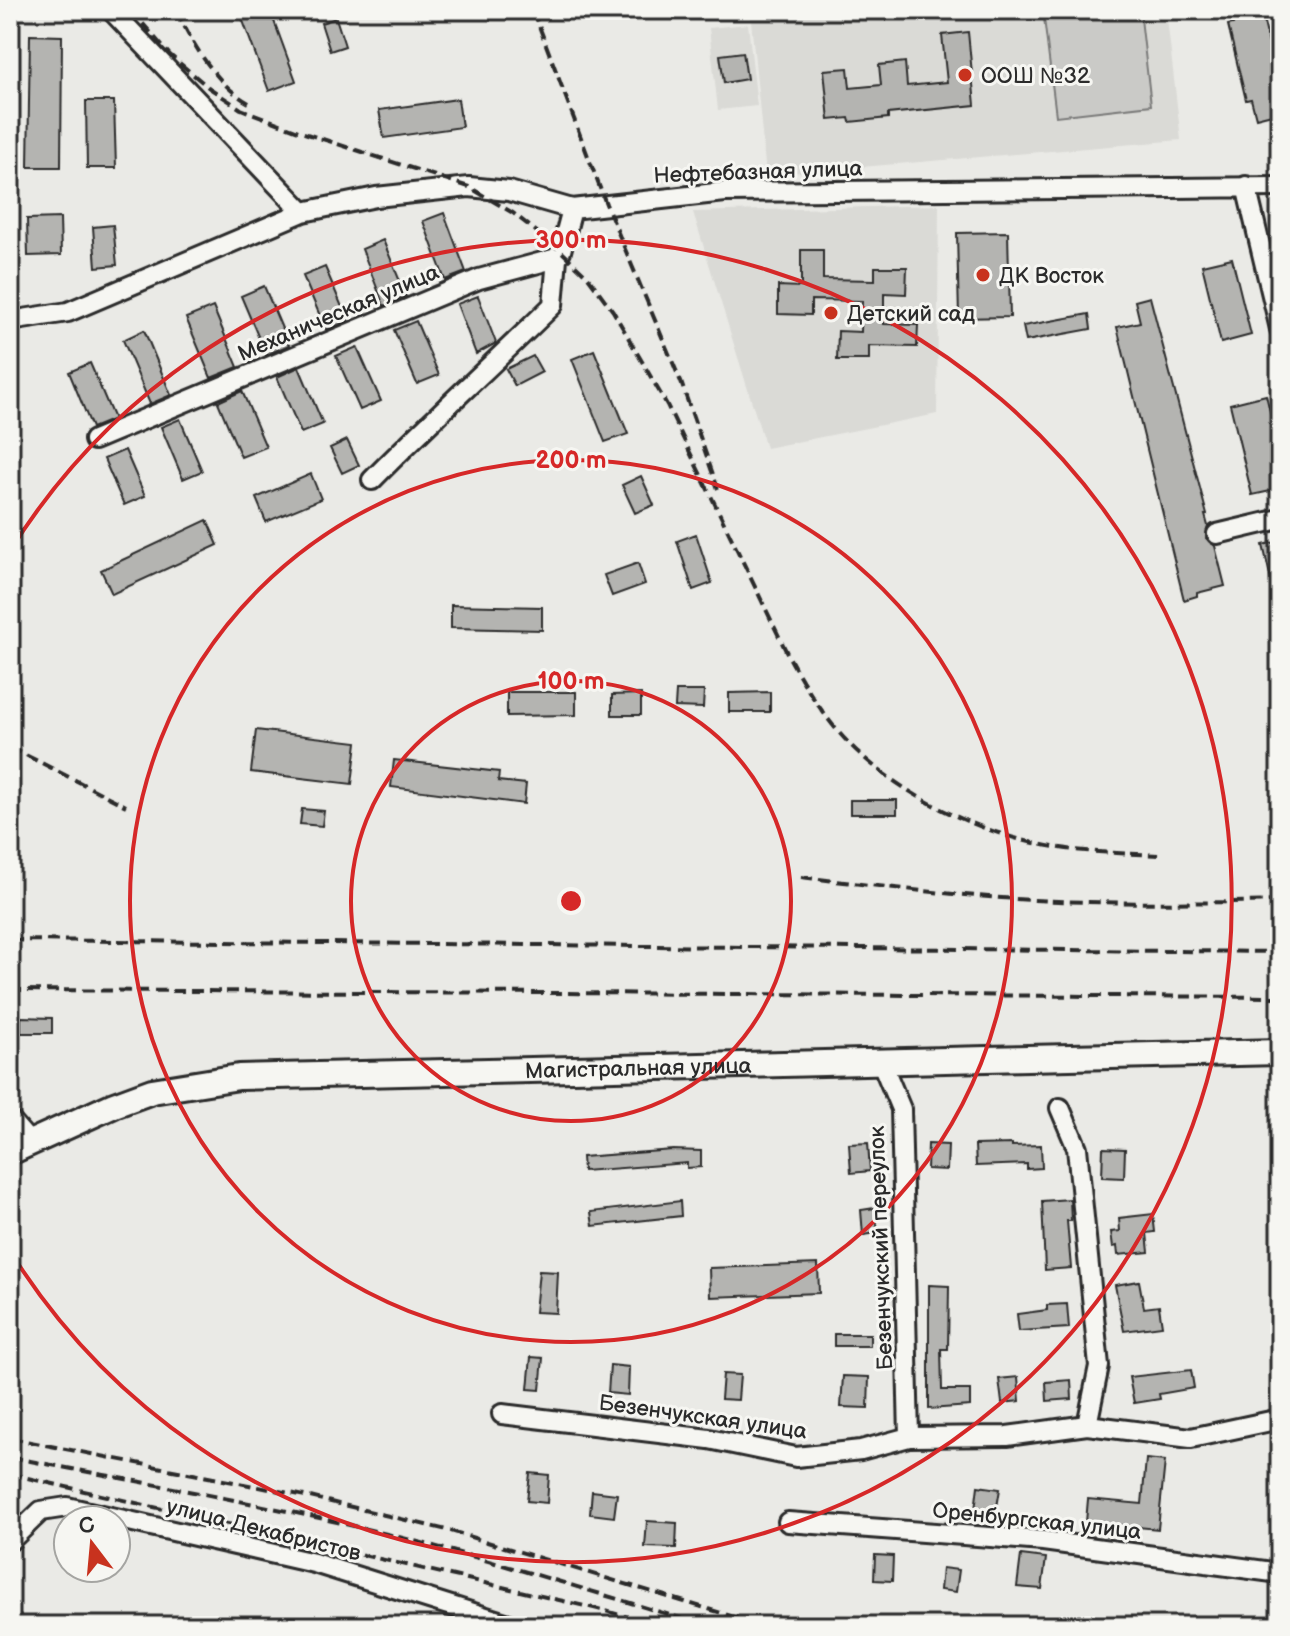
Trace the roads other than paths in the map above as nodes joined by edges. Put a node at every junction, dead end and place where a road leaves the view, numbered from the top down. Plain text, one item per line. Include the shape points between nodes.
1 (111, 10) edge
2 (1246, 186) junction
3 (1280, 187) edge
4 (572, 209) junction
5 (303, 212) junction
6 (557, 258) junction
7 (10, 321) edge
8 (1280, 329) edge
9 (94, 440) dead end
10 (372, 480) dead end
11 (1280, 519) edge
12 (1217, 534) dead end
13 (1280, 1052) edge
14 (881, 1061) junction
15 (1060, 1108) dead end
16 (10, 1120) edge
17 (20, 1148) edge
18 (502, 1414) dead end
19 (1280, 1419) edge
20 (1087, 1425) junction
21 (909, 1437) junction
22 (788, 1522) dead end
23 (10, 1541) edge
24 (1280, 1573) edge
25 (515, 1626) edge

1 - 5 street
2 - 3 street, Нефтебазная улица
2 - 4 street, Нефтебазная улица via 725,192
2 - 8 street
4 - 5 street, Нефтебазная улица via 509,191 469,187
4 - 6 street
5 - 7 street, Нефтебазная улица via 68,312
6 - 9 street, Механическая улица via 479,279
6 - 10 street via 553,305
11 - 12 street
13 - 14 main road, Магистральная улица
14 - 17 main road, Магистральная улица via 239,1077 152,1091
14 - 21 street, Безенчукский переулок via 901,1109
15 - 20 street via 1077,1148 1099,1366
16 - 17 street
18 - 21 street, Безенчукская улица via 709,1439 796,1457 861,1450
19 - 20 street, Безенчукская улица via 1191,1438
20 - 21 street, Безенчукская улица via 1007,1436
22 - 24 street, Оренбургская улица via 1043,1541
23 - 25 street, улица Декабристов via 41,1511 67,1507 314,1563

